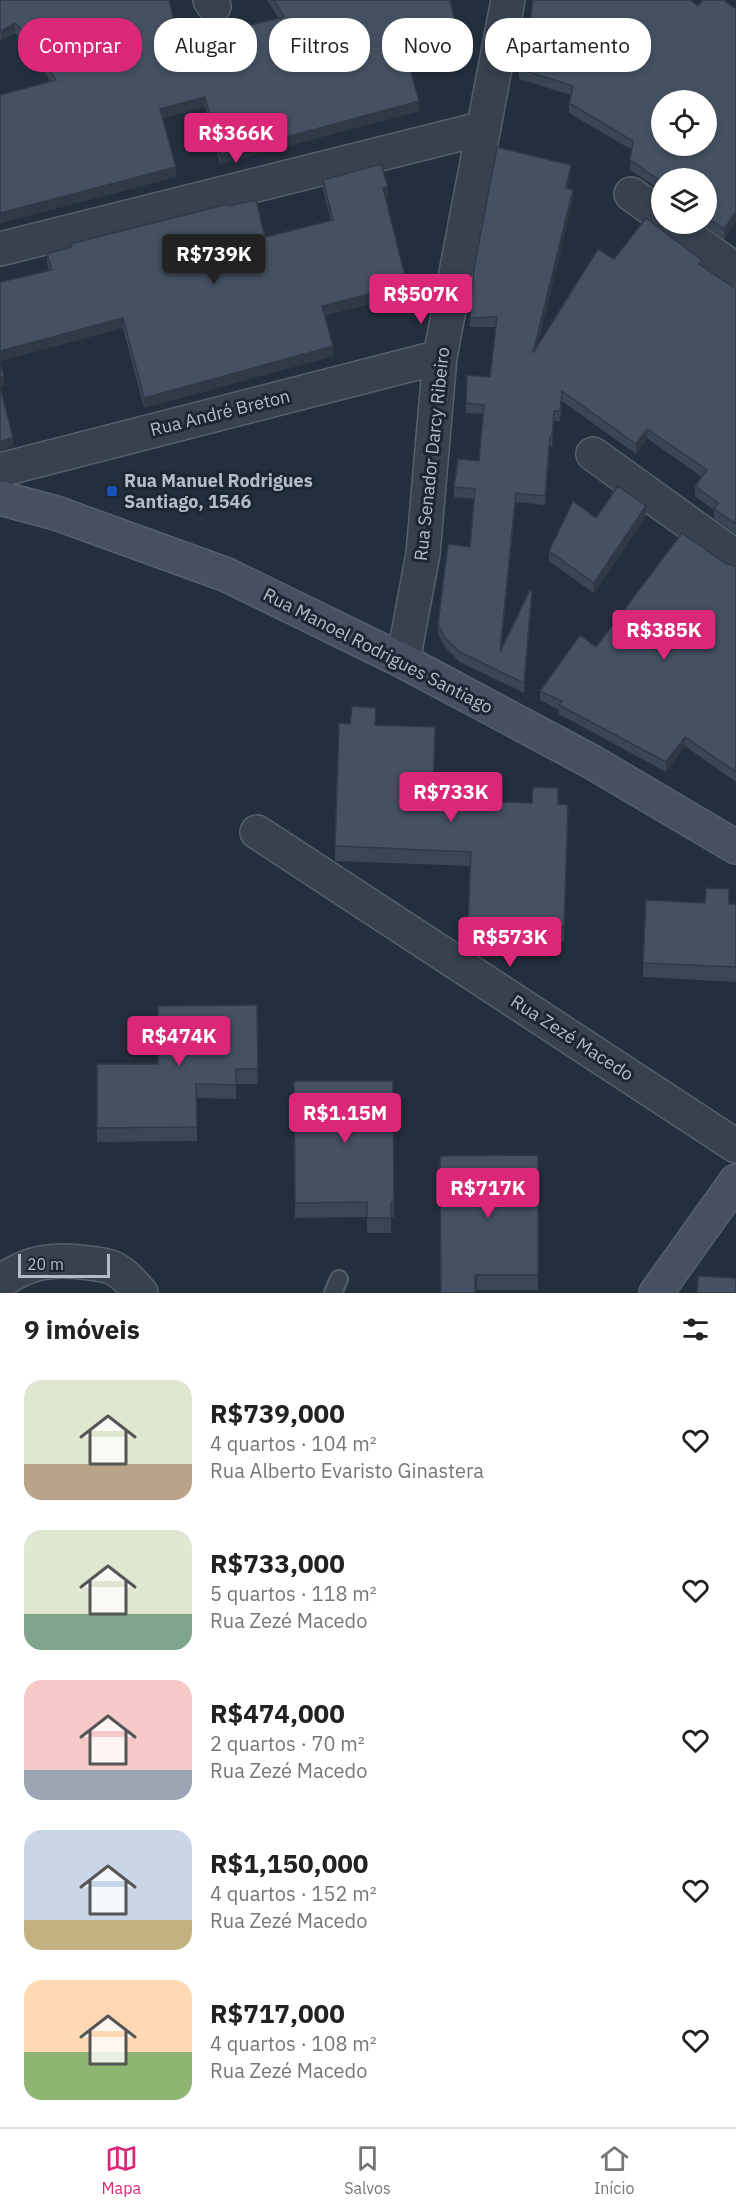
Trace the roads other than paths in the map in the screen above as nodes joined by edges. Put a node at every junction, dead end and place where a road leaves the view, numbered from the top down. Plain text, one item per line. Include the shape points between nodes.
1 (508, 0) edge
2 (484, 128) junction
3 (631, 194) dead end
4 (651, 208) edge
5 (685, 234) edge
6 (0, 249) edge
7 (736, 270) edge
8 (440, 357) junction
9 (593, 454) dead end
10 (0, 470) edge
11 (0, 498) edge
12 (736, 557) edge
13 (403, 661) junction
14 (256, 832) dead end
15 (736, 847) edge
16 (736, 1146) edge
17 (736, 1181) edge
18 (0, 1283) edge
19 (141, 1293) edge
20 (656, 1293) edge

1 - 2 street, Rua Senador Darcy Ribeiro
2 - 6 street
2 - 8 street, Rua Senador Darcy Ribeiro
3 - 4 street
5 - 7 street
8 - 10 street, Rua André Breton
8 - 13 street, Rua Senador Darcy Ribeiro via 423,554
9 - 12 street
11 - 13 main road, Rua Manoel Rodrigues Santiago via 56,513 227,575
13 - 15 main road, Rua Manoel Rodrigues Santiago via 592,762
14 - 16 street, Rua Zezé Macedo
17 - 20 main road
18 - 19 street via 13,1272 40,1261 77,1261 112,1267

